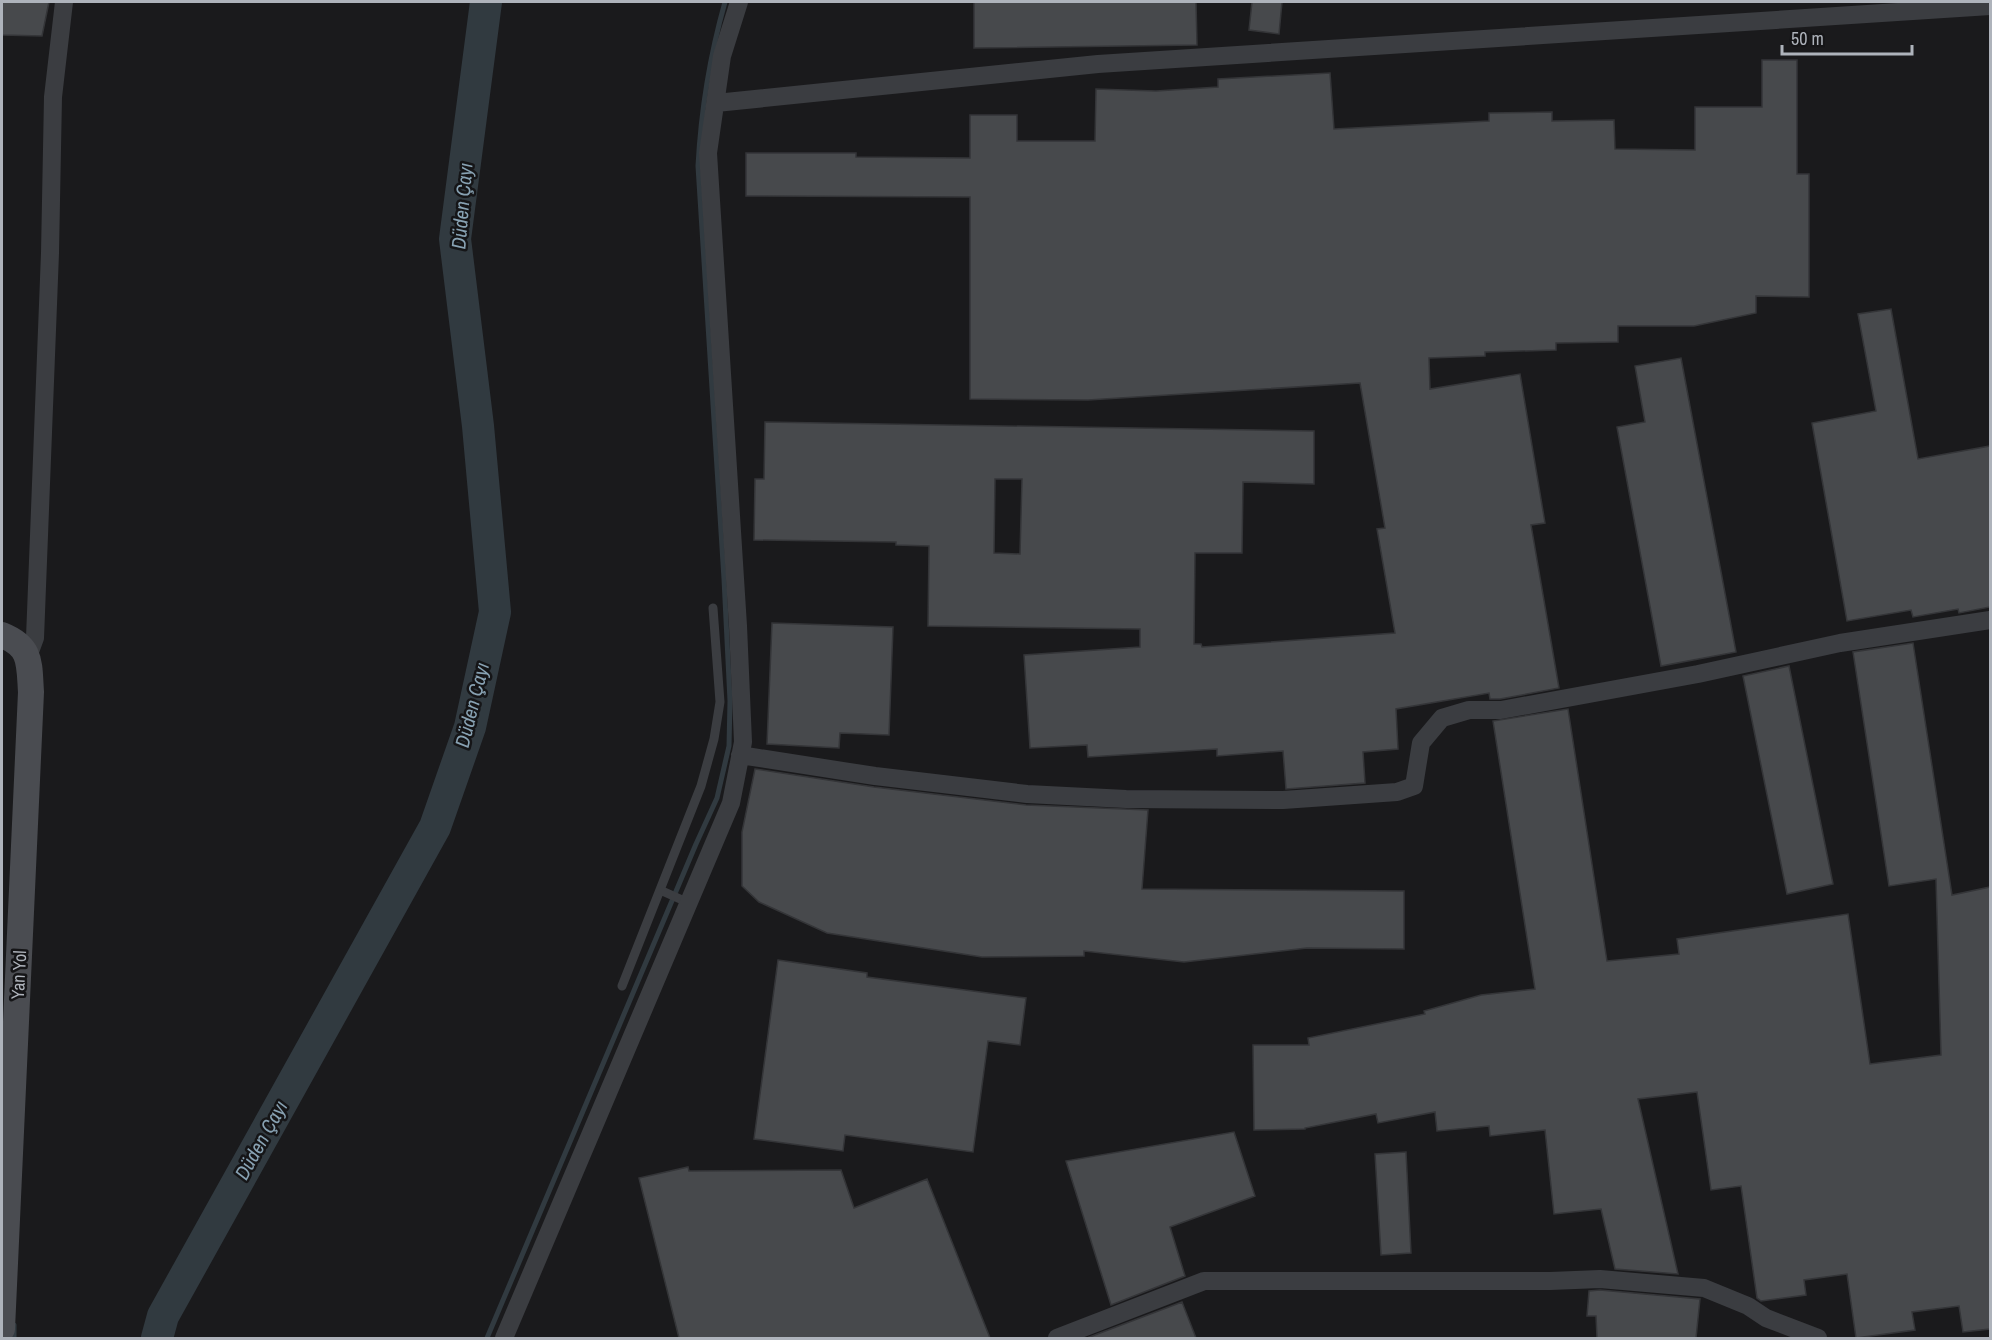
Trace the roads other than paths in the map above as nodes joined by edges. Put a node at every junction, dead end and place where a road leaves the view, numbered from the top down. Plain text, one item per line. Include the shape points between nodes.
1 (64, 2) edge
2 (738, 2) edge
3 (1990, 6) edge
4 (716, 103) junction
5 (713, 608) dead end
6 (1990, 620) edge
7 (2, 635) edge
8 (28, 657) junction
9 (740, 755) junction
10 (665, 892) junction
11 (689, 902) junction
12 (622, 986) dead end
13 (1766, 1318) junction
14 (2, 1329) edge
15 (504, 1338) edge
16 (1057, 1338) edge
17 (1769, 1338) edge
18 (1818, 1338) edge

1 - 8 street via 53,86 35,638
2 - 4 street via 723,56
3 - 4 street via 1098,64
4 - 9 street via 708,153 738,626 743,742
5 - 10 lane via 720,702 716,730
6 - 9 street via 1840,643 1501,710 1469,710 1442,718 1421,743 1414,786 1397,792 1283,800 1027,794
7 - 8 street via 15,640
8 - 14 street, Yan Yol via 30,741
9 - 11 street via 731,803
10 - 11 lane
10 - 12 lane
11 - 15 street
13 - 16 street via 1704,1288 1600,1279 1204,1281
13 - 17 street
13 - 18 street

